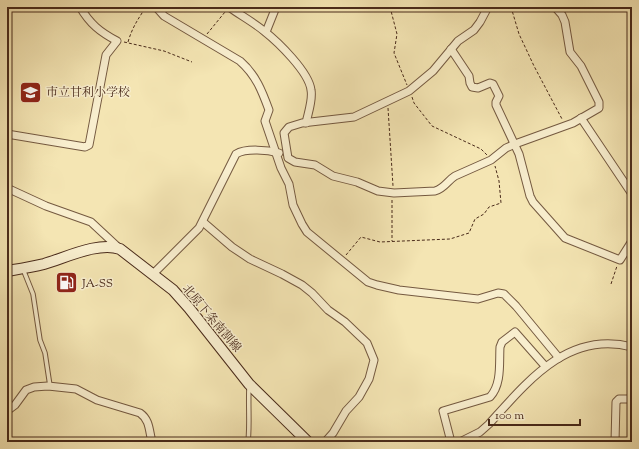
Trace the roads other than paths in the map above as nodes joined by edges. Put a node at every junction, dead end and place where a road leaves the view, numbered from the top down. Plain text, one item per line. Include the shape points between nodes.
1 (80, 7) edge
2 (156, 7) edge
3 (229, 7) edge
4 (276, 7) edge
5 (488, 7) edge
6 (555, 7) edge
7 (266, 32) junction
8 (450, 49) junction
9 (582, 118) junction
10 (306, 123) junction
11 (7, 134) edge
12 (515, 144) junction
13 (276, 152) junction
14 (287, 155) junction
15 (7, 188) edge
16 (632, 194) edge
17 (203, 222) junction
18 (632, 241) edge
19 (120, 249) junction
20 (23, 268) junction
21 (7, 271) edge
22 (153, 274) junction
23 (632, 347) edge
24 (559, 358) junction
25 (545, 366) junction
26 (250, 384) junction
27 (50, 386) junction
28 (632, 399) edge
29 (7, 411) edge
30 (302, 441) edge
31 (152, 442) edge
32 (248, 442) edge
33 (325, 442) edge
34 (451, 442) edge
35 (460, 442) edge
36 (615, 442) edge

1 - 11 street via 102,33 117,40 106,55 89,145 85,147
2 - 13 street via 164,16 240,61 250,70 261,86 269,110 265,121
3 - 7 street
4 - 7 street
5 - 8 street via 474,30
6 - 9 street via 565,22 570,52 581,66 598,102 598,108
7 - 10 street via 300,66 309,82 312,93
8 - 10 street via 433,71 409,91 354,117
8 - 12 street via 469,76 472,87 493,84 499,96 496,105
9 - 12 street
9 - 16 street
10 - 14 street via 290,127 284,133
12 - 14 street via 491,160 455,176 436,191 378,191 333,176 315,165 293,162
12 - 18 street via 530,196 560,234 575,243 620,260
13 - 14 street
13 - 17 street via 243,151 236,154
13 - 24 street via 289,184 293,205 307,232 368,282 399,290 478,299 498,293 504,294
15 - 19 street via 46,206 91,222
17 - 22 street
17 - 33 street via 250,259 302,285 367,343 374,360 369,379 359,397
19 - 20 main road via 106,247
19 - 22 main road, 北原下条南割線
20 - 21 main road
20 - 27 lane via 33,294
22 - 26 main road, 北原下条南割線 via 173,290 189,308
23 - 24 street via 592,344
24 - 25 street
25 - 34 street via 515,332 502,342 498,385 495,392 490,397 443,411
25 - 35 street via 489,424 480,432
26 - 30 main road, 北原下条南割線
26 - 32 lane
27 - 29 street via 26,390
27 - 31 street via 76,389 97,400 140,413 148,422
28 - 36 street via 619,399 616,402

